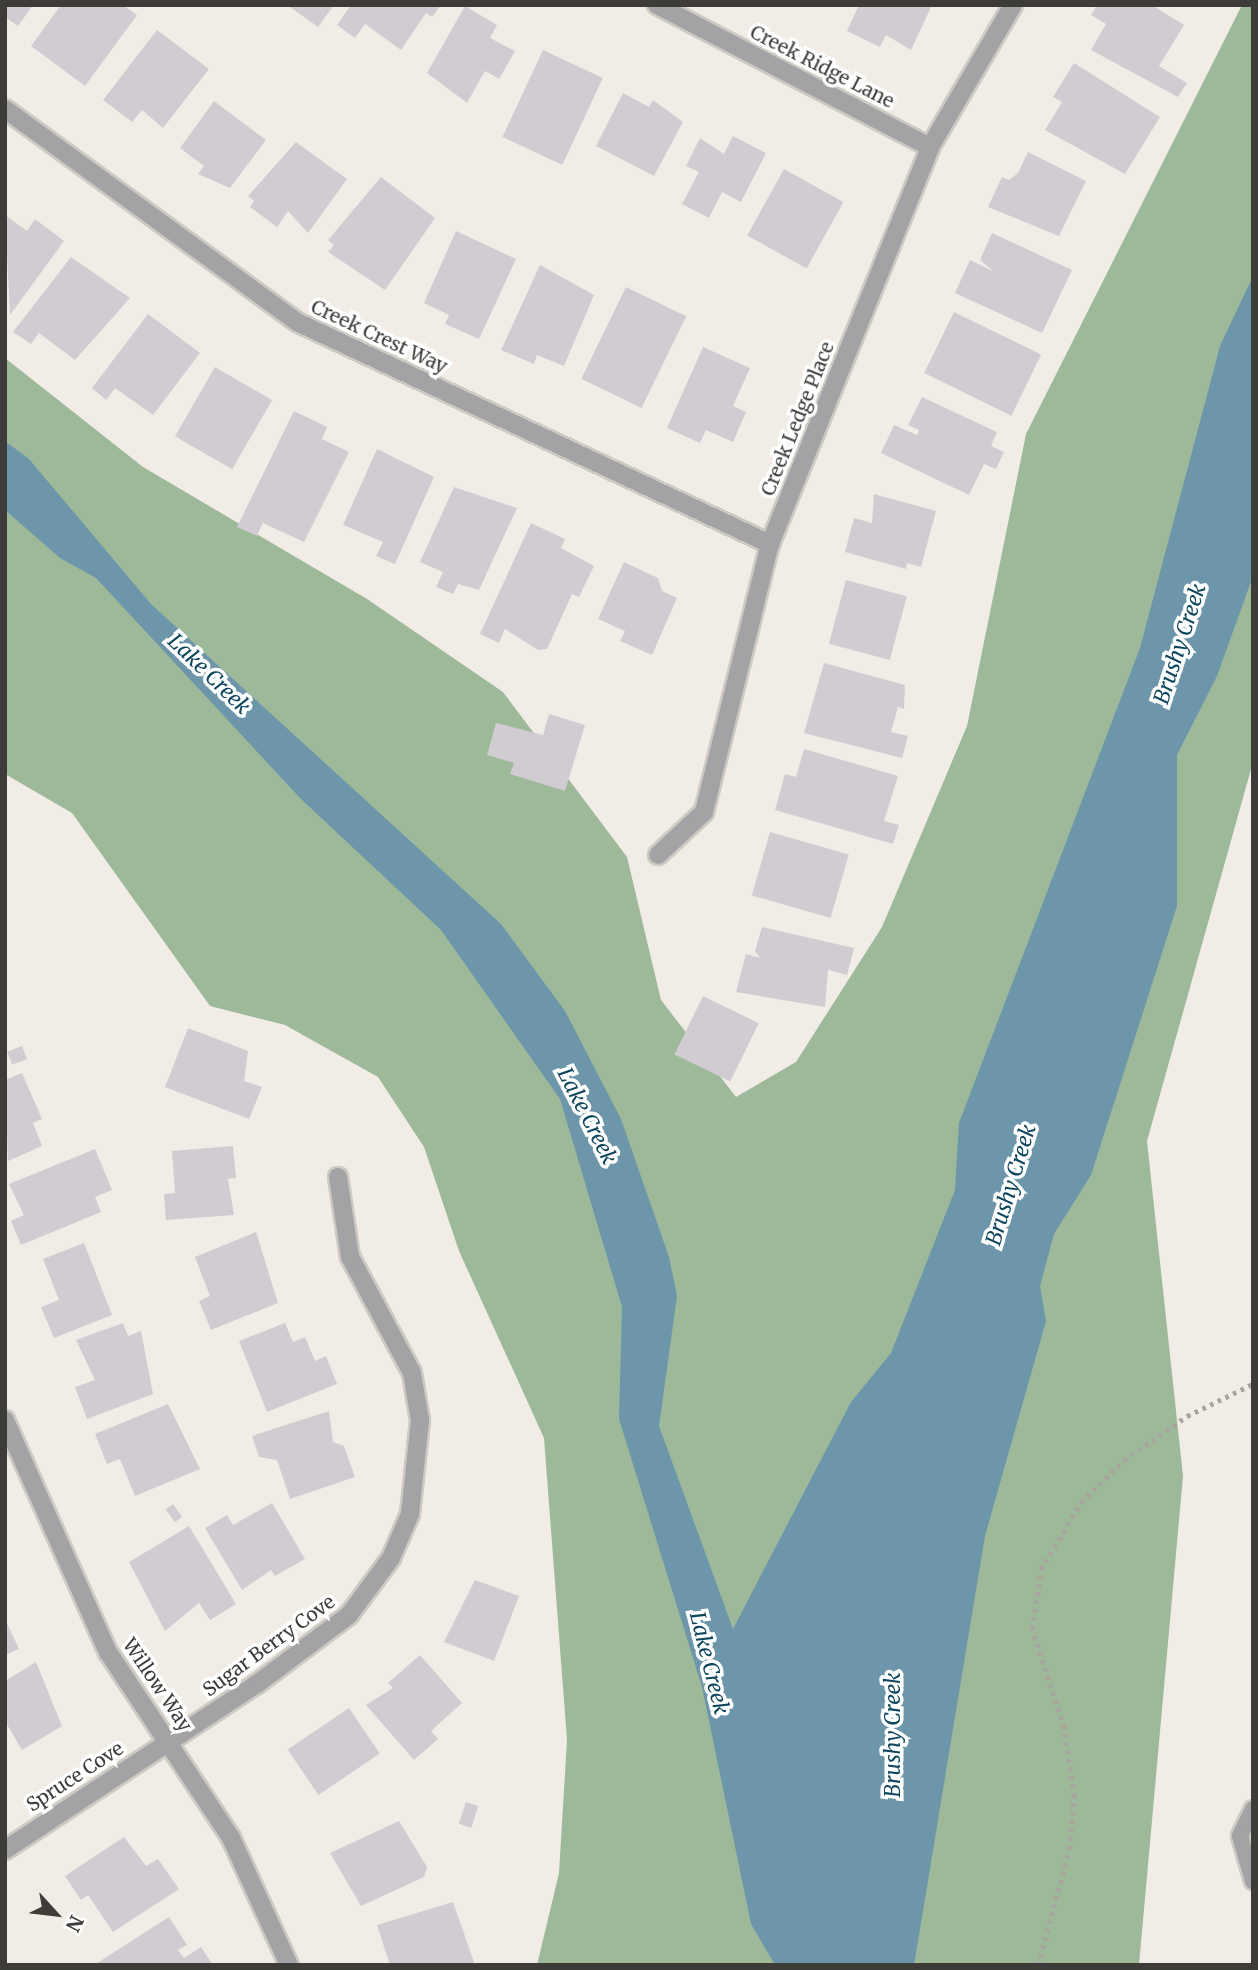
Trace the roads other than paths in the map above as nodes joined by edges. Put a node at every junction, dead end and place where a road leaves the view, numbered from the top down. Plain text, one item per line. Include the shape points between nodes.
1 (657, 5) edge
2 (1013, 5) edge
3 (5, 109) edge
4 (930, 147) junction
5 (769, 544) junction
6 (658, 855) dead end
7 (338, 1178) dead end
8 (5, 1420) edge
9 (169, 1741) junction
10 (1253, 1809) edge
11 (5, 1850) edge
12 (1253, 1881) edge
13 (289, 1965) edge

1 - 4 street, Creek Ridge Lane
2 - 4 street, Creek Ledge Place
3 - 5 street, Creek Crest Way via 297,322
4 - 5 street, Creek Ledge Place
5 - 6 street, Creek Ledge Place via 704,812
7 - 9 street, Sugar Berry Cove via 350,1257 412,1373 421,1443 410,1514 391,1558 349,1615
8 - 9 street, Willow Way via 102,1640
9 - 11 street, Spruce Cove
9 - 13 street, Willow Way via 231,1838
10 - 12 lane via 1240,1836

